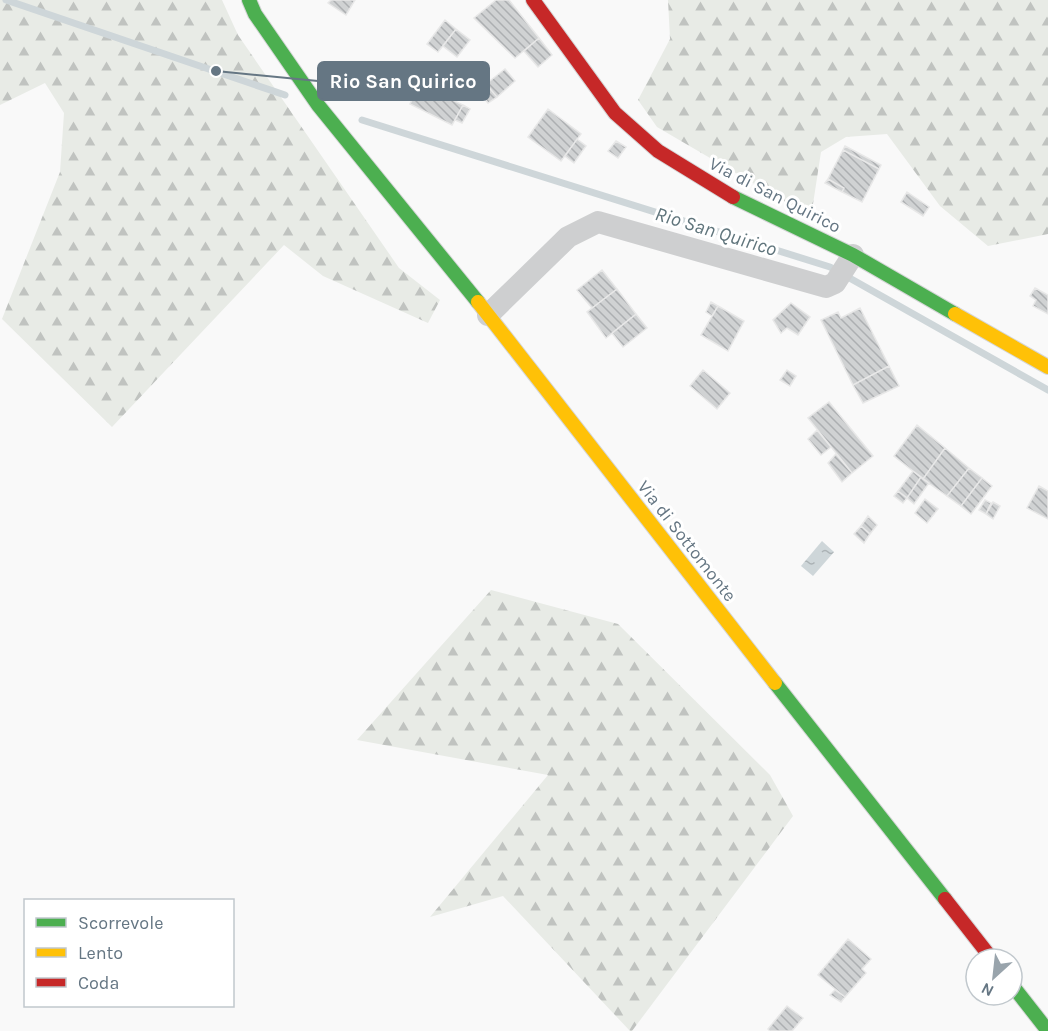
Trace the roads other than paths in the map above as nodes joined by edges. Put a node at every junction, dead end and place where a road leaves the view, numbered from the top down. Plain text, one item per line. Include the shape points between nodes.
1 (249, 0) edge
2 (533, 0) edge
3 (850, 258) junction
4 (488, 315) junction
5 (1048, 367) edge
6 (983, 947) edge
7 (1024, 1001) edge
8 (1047, 1031) edge

1 - 4 main road, Via di Sottomonte via 318,105
2 - 3 main road, Via di San Quirico via 615,113 658,151 722,192
3 - 4 street via 835,283 825,287 598,222 568,237
3 - 5 main road, Via di San Quirico
4 - 6 main road, Via di Sottomonte
7 - 8 main road

